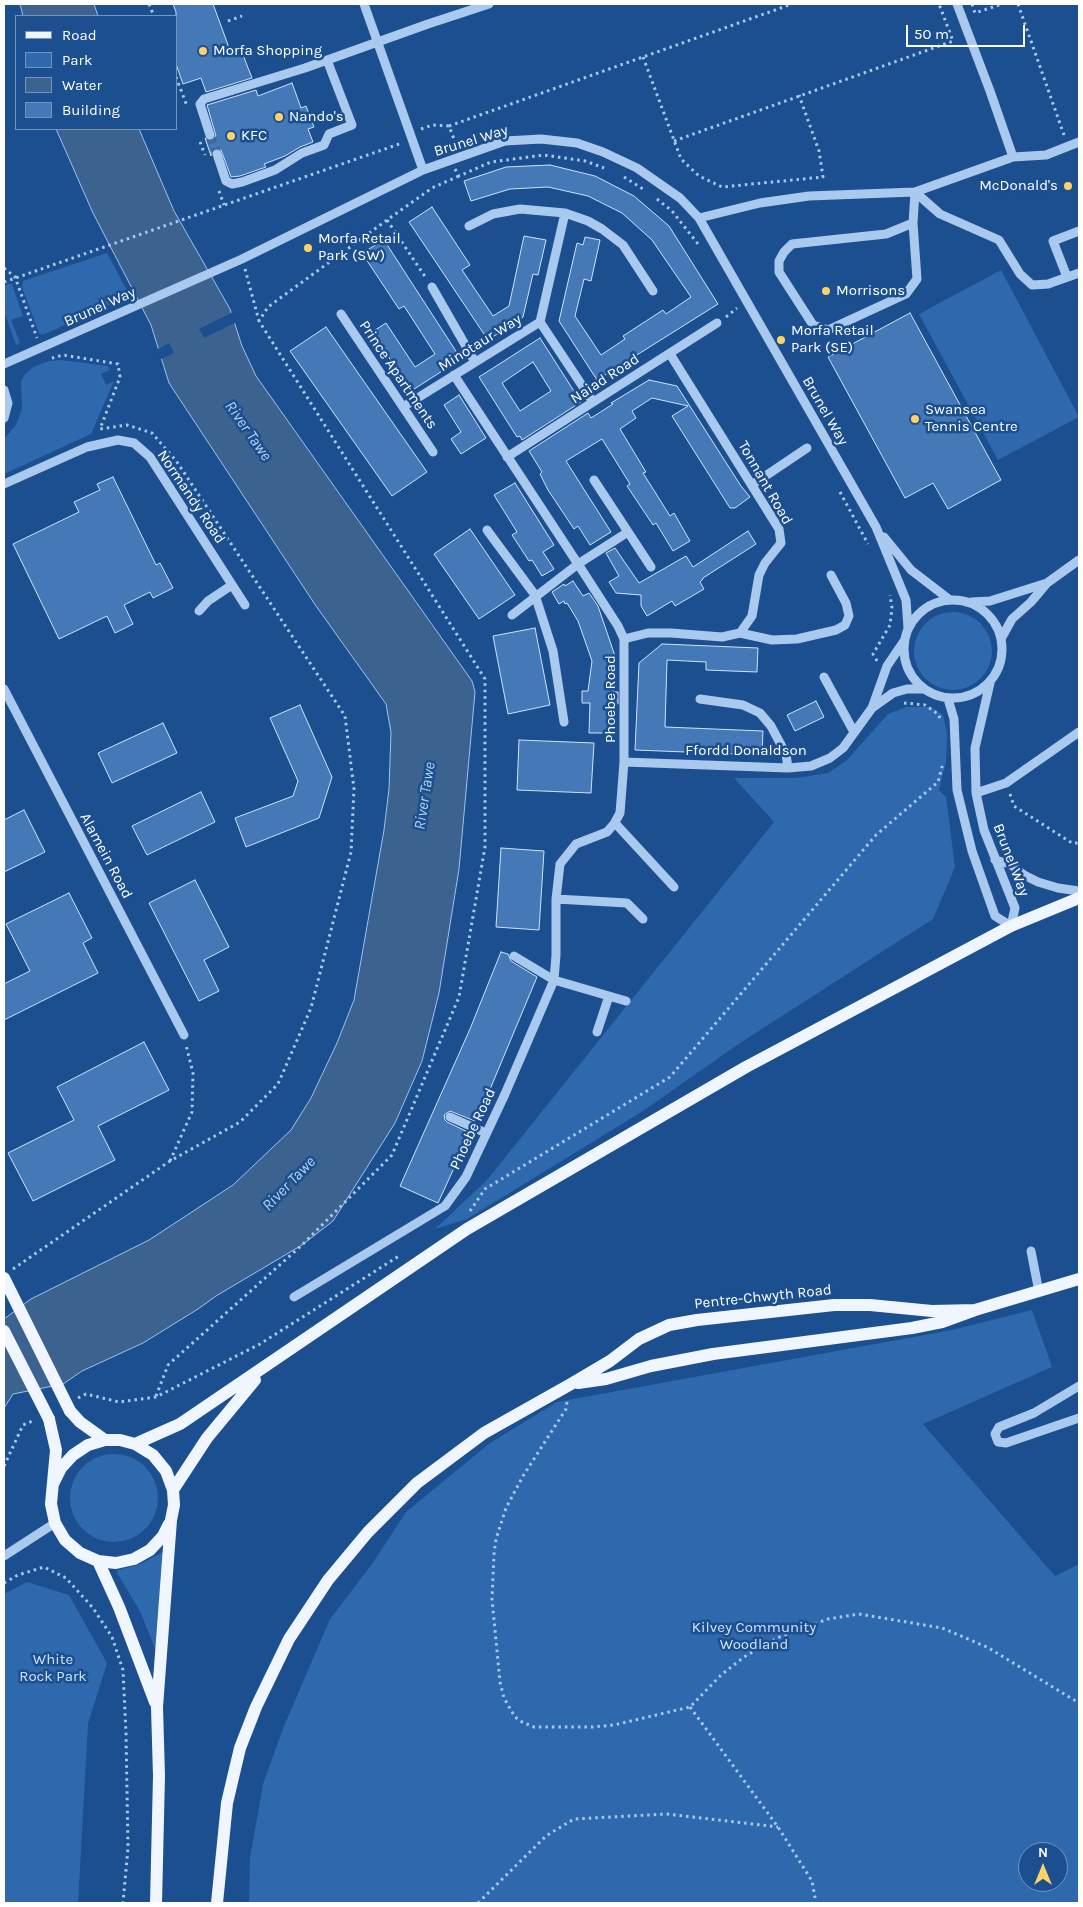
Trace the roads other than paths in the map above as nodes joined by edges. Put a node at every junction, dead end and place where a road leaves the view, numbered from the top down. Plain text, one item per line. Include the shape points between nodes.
1 (364, 4) edge
2 (489, 4) edge
3 (957, 4) edge
4 (378, 42) junction
5 (327, 60) junction
6 (210, 135) tunnel mouth
7 (1079, 142) edge
8 (217, 154) tunnel mouth
9 (1012, 157) junction
10 (423, 170) junction
11 (915, 192) junction
12 (565, 213) junction
13 (699, 218) junction
14 (913, 223) junction
15 (469, 226) dead end
16 (1079, 231) edge
17 (1079, 273) edge
18 (1067, 277) junction
19 (432, 287) road end
20 (653, 291) dead end
21 (341, 314) dead end
22 (540, 322) junction
23 (718, 323) road end
24 (670, 354) junction
25 (475, 362) junction
26 (4, 364) edge
27 (454, 375) junction
28 (4, 390) edge
29 (593, 402) junction
30 (403, 407) junction
31 (4, 418) edge
32 (807, 448) dead end
33 (433, 452) dead end
34 (508, 457) junction
35 (594, 480) dead end
36 (4, 484) edge
37 (752, 485) junction
38 (876, 527) junction
39 (487, 530) dead end
40 (628, 532) junction
41 (1079, 560) edge
42 (578, 564) junction
43 (651, 567) dead end
44 (832, 576) dead end
45 (1047, 583) junction
46 (232, 585) junction
47 (535, 595) junction
48 (950, 600) junction
49 (971, 602) junction
50 (245, 604) dead end
51 (199, 611) dead end
52 (512, 615) dead end
53 (908, 628) junction
54 (740, 632) junction
55 (1002, 637) junction
56 (624, 639) junction
57 (904, 641) junction
58 (824, 677) dead end
59 (990, 683) junction
60 (4, 689) edge
61 (924, 689) junction
62 (700, 699) dead end
63 (948, 699) junction
64 (872, 708) junction
65 (564, 722) dead end
66 (854, 732) junction
67 (1079, 732) edge
68 (624, 762) junction
69 (788, 768) junction
70 (976, 794) junction
71 (615, 823) junction
72 (995, 860) junction
73 (674, 886) dead end
74 (1079, 892) edge
75 (1079, 898) edge
76 (556, 899) junction
77 (644, 919) dead end
78 (1010, 926) junction
79 (514, 956) dead end
80 (554, 980) junction
81 (610, 996) junction
82 (626, 1001) dead end
83 (597, 1032) dead end
84 (184, 1035) road end
85 (450, 1117) dead end
86 (486, 1133) junction
87 (1031, 1251) dead end
88 (8, 1274) edge
89 (1079, 1279) edge
90 (1040, 1292) junction
91 (294, 1297) dead end
92 (975, 1310) junction
93 (4, 1331) edge
94 (264, 1369) junction
95 (571, 1384) junction
96 (1079, 1386) edge
97 (1079, 1418) edge
98 (105, 1440) junction
99 (135, 1444) junction
100 (54, 1484) junction
101 (173, 1490) junction
102 (171, 1520) junction
103 (55, 1523) junction
104 (4, 1556) edge
105 (98, 1561) junction
106 (157, 1707) junction
107 (156, 1903) edge
108 (217, 1903) edge

1 - 4 street
2 - 4 street
3 - 9 street
4 - 5 street
4 - 10 street
5 - 6 street via 204,99 200,104
5 - 8 street via 352,125 329,134 324,145 302,153 275,170 242,182 232,184 226,181
7 - 9 street via 1046,155
9 - 11 street
10 - 13 street, Brunel Way via 505,141 541,139 577,143 637,168 680,198
10 - 26 street, Brunel Way via 242,259
11 - 13 street via 809,196 760,203
11 - 14 street
11 - 18 street via 940,214 999,240 1020,274 1032,285 1048,284
12 - 15 street via 520,209 492,214
12 - 20 street via 588,221 623,244
12 - 22 street
13 - 38 street, Brunel Way
14 - 14 street via 917,279 906,294 828,330 813,325 779,272 778,261 784,252 792,244 886,234
16 - 18 street via 1053,241
17 - 18 street
19 - 25 street
21 - 30 street, Prince Apartments
22 - 25 street, Minotaur Way
22 - 29 street, Minotaur Way
23 - 24 street, Naiad Road
24 - 29 street, Naiad Road
24 - 37 street, Tonnant Road
25 - 27 street, Minotaur Way
27 - 30 street, Minotaur Way
27 - 34 street, Phoebe Road
28 - 31 street via 8,403
29 - 34 street, Naiad Road
30 - 33 street, Prince Apartments
32 - 37 street
34 - 42 street, Phoebe Road
35 - 40 street
36 - 46 street, Normandy Road via 86,447 118,440 134,443 150,456
37 - 54 street, Tonnant Road via 780,529 782,543 759,575 752,616
38 - 48 street, Brunel Way via 910,570
38 - 53 street, Brunel Way via 906,600
39 - 47 street
40 - 42 street
40 - 43 street
41 - 45 street
42 - 47 street
42 - 56 street, Phoebe Road
44 - 54 street via 846,603 848,616 845,625 797,639 772,640
45 - 49 street via 990,601
45 - 55 street via 1012,619
46 - 50 street, Normandy Road
46 - 51 street
47 - 52 street
47 - 65 street via 553,650
48 - 49 street
48 - 53 street via 926,608
49 - 55 street via 985,610
53 - 57 street
54 - 56 street via 722,637 648,633
55 - 59 street via 1003,654 999,670
56 - 68 street, Phoebe Road
57 - 61 street via 907,668
57 - 64 street, Ffordd Donaldson via 887,666
58 - 66 street
59 - 63 street via 964,698
59 - 70 street, Brunel Way via 975,748
60 - 84 street, Alamein Road
61 - 63 street
61 - 64 street, Ffordd Donaldson via 893,693
62 - 69 street via 743,705 760,713 786,754
63 - 78 street, Brunel Way via 954,720 957,790 972,851 995,916
64 - 66 street, Ffordd Donaldson
66 - 69 street, Ffordd Donaldson via 843,748 823,762
67 - 70 street via 1006,783
68 - 69 street, Ffordd Donaldson
68 - 71 street, Phoebe Road via 620,812
70 - 72 street, Brunel Way
71 - 73 street
71 - 76 street, Phoebe Road via 607,832 576,844 568,852 560,864
72 - 74 street via 1010,864 1038,882
72 - 78 street, Brunel Way via 1015,908
75 - 78 main road
76 - 77 street via 627,903
76 - 80 street, Phoebe Road
78 - 94 main road via 746,1067 467,1229
79 - 80 street
80 - 81 street
80 - 86 street, Phoebe Road
81 - 82 street
81 - 83 street
85 - 86 street
86 - 91 street, Phoebe Road via 466,1178 444,1206
87 - 90 street
88 - 98 main road, bridge via 70,1411
89 - 90 main road, Pentre-Chwyth Road
90 - 92 main road, Pentre-Chwyth Road
92 - 95 main road, Pentre-Chwyth Road via 912,1328 713,1354
92 - 95 main road, Pentre-Chwyth Road via 932,1312 870,1305 834,1305 697,1320 669,1326 639,1339
93 - 100 main road, bridge via 49,1419 56,1450
94 - 99 main road via 180,1424
94 - 101 main road via 207,1438
95 - 108 main road, Pentre-Chwyth Road via 484,1433 417,1483 368,1532 328,1580 289,1639 240,1748 228,1803
96 - 97 street via 1034,1413 999,1427 995,1434 998,1442 1006,1443
98 - 99 main road
98 - 100 main road via 88,1445 73,1455 61,1468
99 - 101 main road via 153,1455 166,1471
100 - 103 main road via 51,1504
101 - 102 main road
102 - 105 main road via 163,1536 150,1550 134,1559 116,1563
102 - 106 main road
103 - 104 street
103 - 105 main road via 65,1540 80,1553
105 - 106 main road
106 - 107 main road

